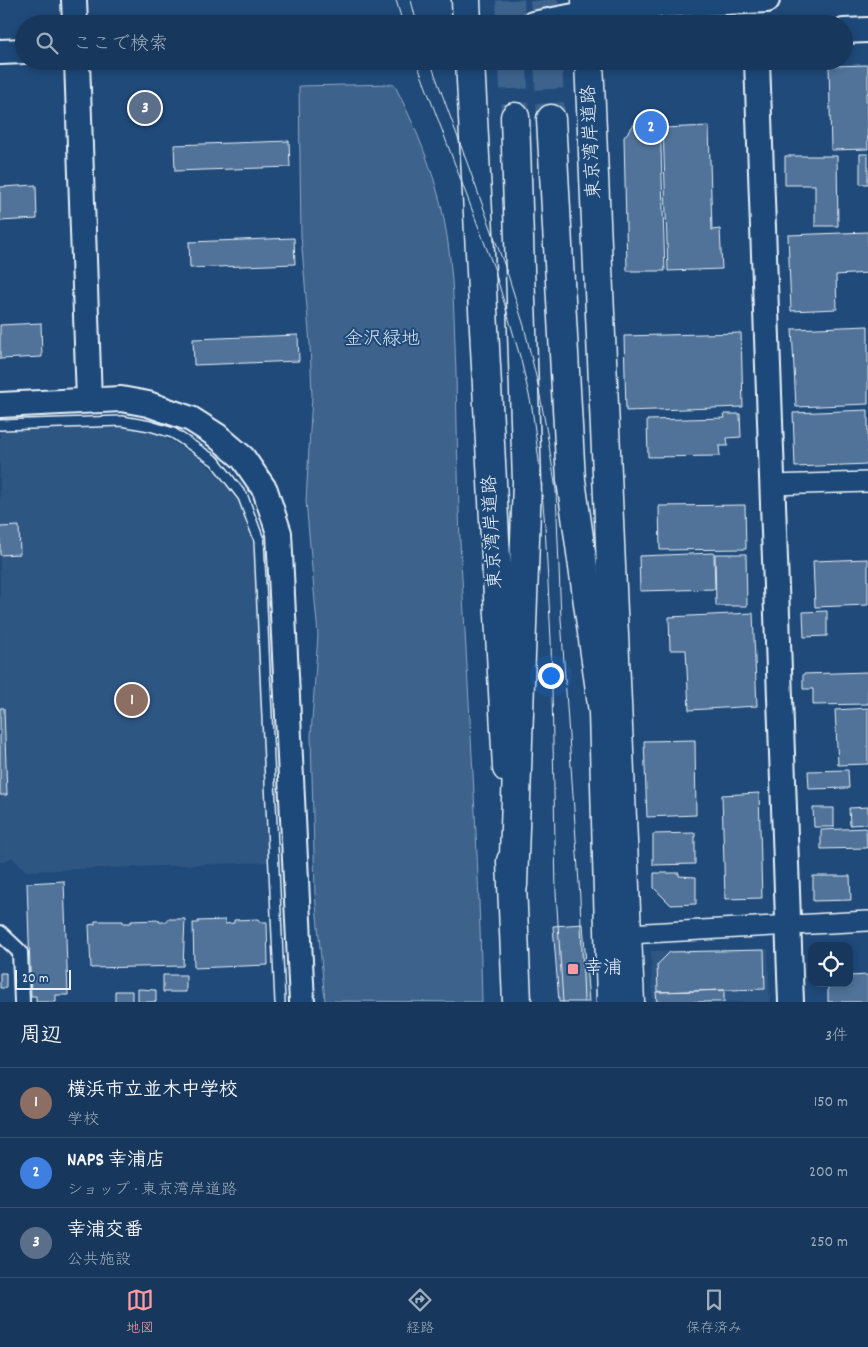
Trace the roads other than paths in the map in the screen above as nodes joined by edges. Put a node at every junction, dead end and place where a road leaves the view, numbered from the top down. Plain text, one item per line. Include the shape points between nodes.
1 (74, 0) edge
2 (466, 0) edge
3 (767, 0) edge
4 (587, 12) edge
5 (75, 15) edge
6 (467, 15) edge
7 (574, 15) edge
8 (868, 30) edge
9 (853, 31) edge
10 (15, 51) edge
11 (0, 52) edge
12 (77, 70) edge
13 (470, 70) edge
14 (589, 70) edge
15 (757, 70) edge
16 (515, 117) tunnel mouth
17 (551, 119) tunnel mouth
18 (89, 400) junction
19 (0, 405) edge
20 (0, 425) edge
21 (868, 482) edge
22 (772, 485) junction
23 (512, 885) junction
24 (868, 921) edge
25 (788, 924) junction
26 (0, 933) edge
27 (628, 934) junction
28 (22, 1002) edge
29 (280, 1002) edge
30 (302, 1002) edge
31 (517, 1002) edge
32 (611, 1002) edge
33 (630, 1002) edge
34 (791, 1002) edge

1 - 5 street
2 - 6 highway
3 - 4 street via 620,7
4 - 7 street
8 - 9 street
10 - 11 street
12 - 18 street
13 - 23 highway, 東京湾岸道路
14 - 27 highway, 東京湾岸道路
15 - 22 street
16 - 23 highway via 527,482
17 - 32 highway via 571,480 603,712
18 - 19 street
18 - 30 street via 122,399 191,419 243,458 265,490 279,533
20 - 29 lane via 122,421 150,426 173,433 215,461 243,497 259,540
21 - 22 street
22 - 25 street
23 - 31 highway, 東京湾岸道路
24 - 25 street
25 - 27 street
25 - 34 street
26 - 28 street via 20,952
27 - 33 highway, 東京湾岸道路

